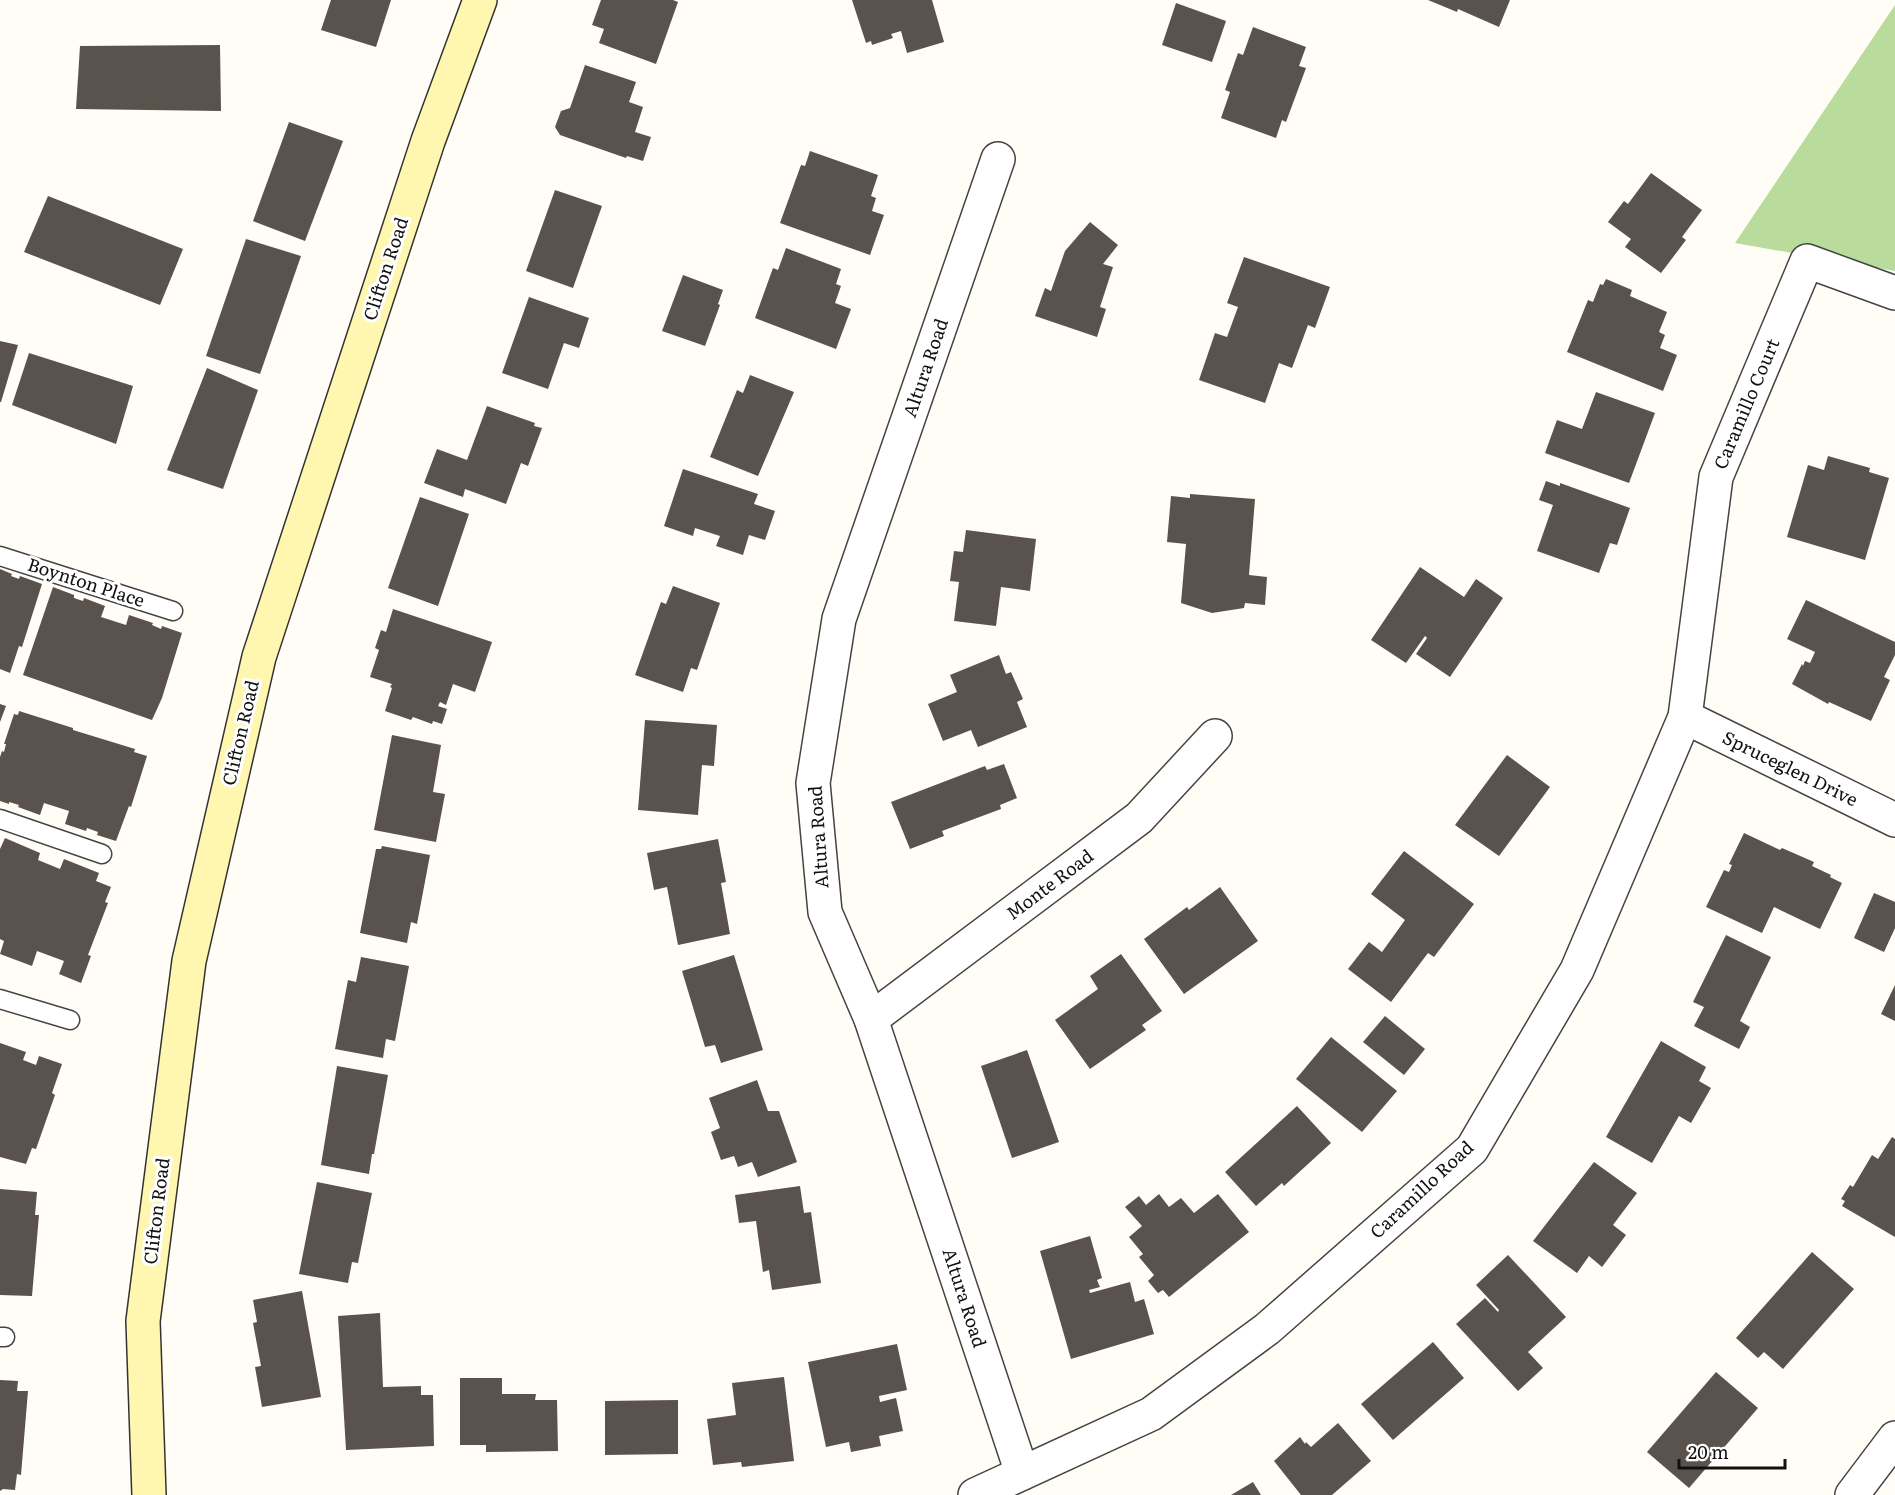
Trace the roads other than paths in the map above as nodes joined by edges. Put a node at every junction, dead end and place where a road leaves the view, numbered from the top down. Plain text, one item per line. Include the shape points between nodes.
1 (480, 0) edge
2 (998, 159) dead end
3 (1895, 293) edge
4 (0, 556) edge
5 (173, 611) dead end
6 (1685, 717) junction
7 (1215, 736) dead end
8 (0, 819) edge
9 (1895, 820) edge
10 (102, 854) dead end
11 (0, 999) edge
12 (871, 1019) junction
13 (70, 1020) dead end
14 (1895, 1438) edge
15 (1022, 1473) junction
16 (149, 1495) edge
17 (975, 1495) edge
18 (1852, 1495) edge

1 - 16 main road, Clifton Road via 428,141 259,657 189,961 143,1321
2 - 12 street, Altura Road via 839,619 813,783 825,912
3 - 6 street, Caramillo Court via 1807,261 1716,477
4 - 5 lane, Boynton Place
6 - 9 street, Spruceglen Drive
6 - 15 street, Caramillo Road via 1577,970 1472,1149 1267,1329 1151,1414
7 - 12 street, Monte Road via 1139,818
8 - 10 lane
11 - 13 lane
12 - 15 street, Altura Road
14 - 18 street
15 - 17 street, Caramillo Road

